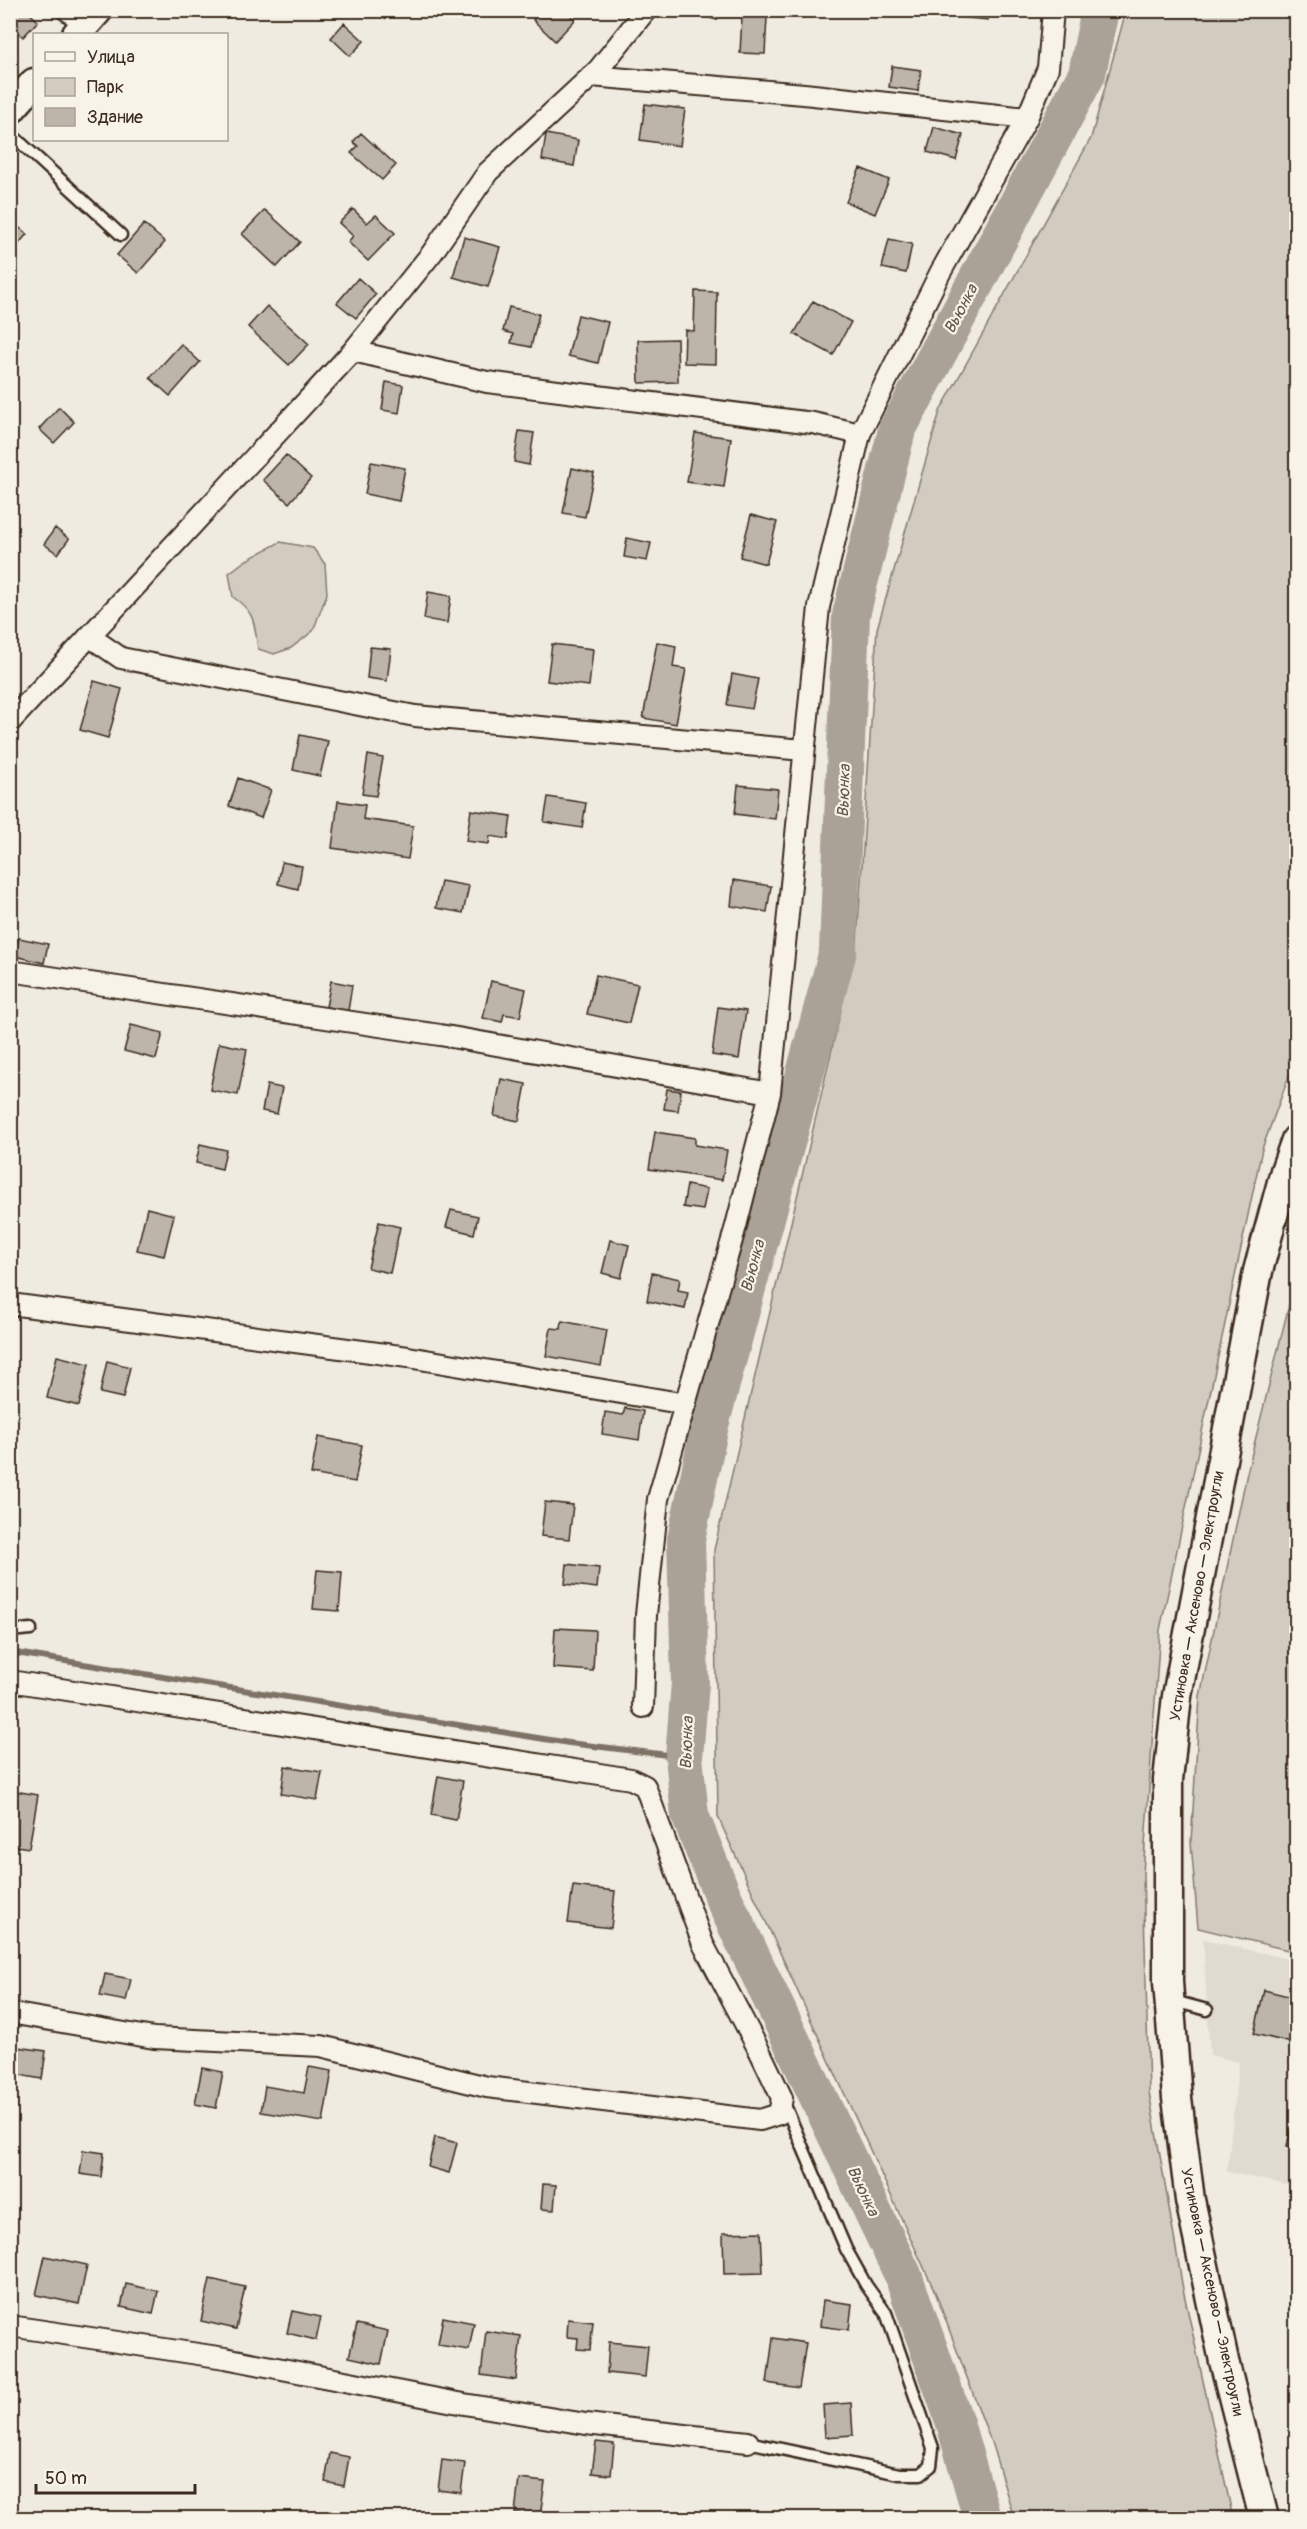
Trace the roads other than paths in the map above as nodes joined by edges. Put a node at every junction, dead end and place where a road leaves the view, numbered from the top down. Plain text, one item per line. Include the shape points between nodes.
1 (646, 10) edge
2 (1053, 10) edge
3 (591, 76) junction
4 (33, 84) edge
5 (10, 110) edge
6 (1027, 118) junction
7 (10, 133) edge
8 (121, 235) dead end
9 (353, 351) junction
10 (860, 434) junction
11 (89, 636) junction
12 (10, 722) edge
13 (804, 750) junction
14 (10, 971) edge
15 (770, 1093) junction
16 (1296, 1140) edge
17 (10, 1304) edge
18 (686, 1404) junction
19 (31, 1629) dead end
20 (10, 1631) edge
21 (10, 1680) edge
22 (643, 1707) dead end
23 (1169, 2000) junction
24 (1208, 2010) dead end
25 (10, 2013) edge
26 (782, 2098) junction
27 (10, 2326) edge
28 (748, 2442) joint
29 (1264, 2518) edge

1 - 3 street
2 - 6 street via 1048,68
3 - 6 street
3 - 9 street via 488,172 432,253
4 - 5 main road
6 - 10 street via 940,273
7 - 8 lane
9 - 10 street via 487,381 813,423
9 - 11 street
10 - 13 street via 819,607
11 - 12 street
11 - 13 street via 121,658 415,716
13 - 15 street
14 - 15 street via 440,1035
15 - 18 street
16 - 23 main road, Устиновка — Аксеново — Электроугли via 1258,1271 1177,1696 1168,1779
17 - 18 street via 408,1357
18 - 22 street via 658,1499 645,1615
19 - 20 lane
21 - 26 street via 631,1779 645,1786 703,1944
23 - 24 lane
23 - 29 main road, Устиновка — Аксеново — Электроугли via 1190,2200 1224,2361
25 - 26 street via 154,2038 321,2046 487,2087 760,2120 779,2114
26 - 28 lane via 846,2249 886,2313 933,2448 932,2466 921,2474 899,2474
27 - 28 street via 225,2358 564,2420

